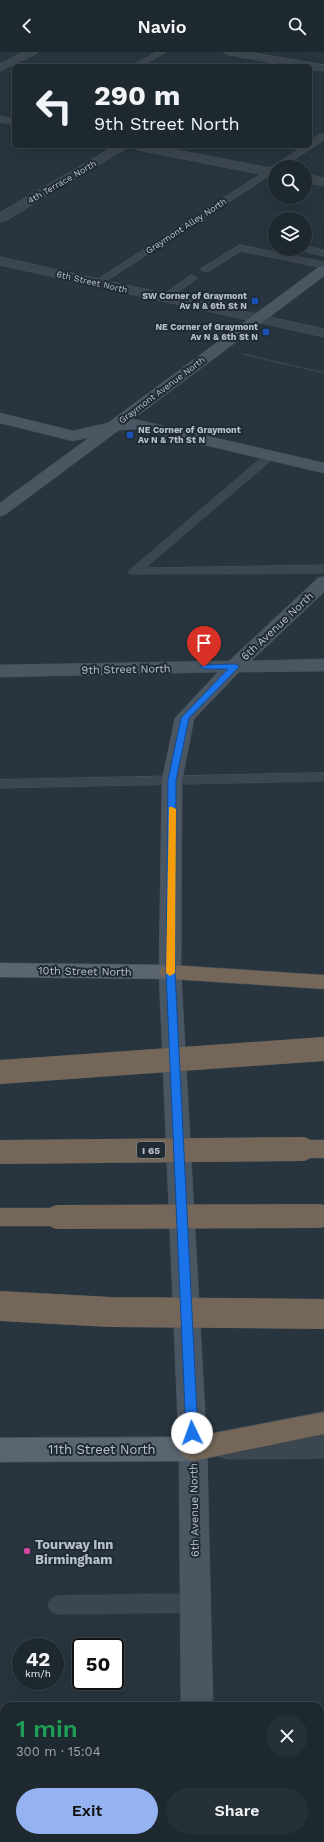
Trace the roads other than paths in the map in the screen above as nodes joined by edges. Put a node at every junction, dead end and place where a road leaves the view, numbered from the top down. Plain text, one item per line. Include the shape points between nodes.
1 (32, 52) edge
2 (162, 52) edge
3 (229, 52) edge
4 (288, 52) edge
5 (275, 60) junction
6 (140, 64) edge
7 (268, 64) edge
8 (300, 64) edge
9 (312, 66) edge
10 (0, 68) edge
11 (324, 68) edge
12 (0, 119) edge
13 (12, 122) edge
14 (324, 136) edge
15 (312, 145) edge
16 (121, 148) edge
17 (149, 148) edge
18 (307, 148) edge
19 (289, 160) edge
20 (268, 169) edge
21 (268, 174) edge
22 (312, 179) edge
23 (324, 182) edge
24 (0, 218) edge
25 (312, 250) edge
26 (324, 253) edge
27 (0, 261) edge
28 (324, 265) edge
29 (206, 269) dead end
30 (324, 270) edge
31 (192, 278) dead end
32 (97, 283) junction
33 (164, 298) junction
34 (258, 319) junction
35 (324, 333) edge
36 (0, 418) edge
37 (114, 426) junction
38 (271, 455) junction
39 (324, 468) edge
40 (0, 511) edge
41 (324, 568) edge
42 (324, 582) edge
43 (324, 665) edge
44 (235, 666) junction
45 (0, 671) edge
46 (324, 777) edge
47 (172, 780) junction
48 (0, 784) edge
49 (0, 970) edge
50 (170, 972) junction
51 (324, 982) edge
52 (324, 1049) edge
53 (0, 1072) edge
54 (313, 1149) edge
55 (0, 1152) edge
56 (322, 1216) edge
57 (0, 1217) edge
58 (0, 1306) edge
59 (324, 1314) edge
60 (324, 1423) edge
61 (324, 1447) edge
62 (193, 1449) junction
63 (0, 1450) edge
64 (196, 1603) junction
65 (58, 1605) dead end
66 (197, 1702) edge

1 - 10 street
2 - 6 lane
3 - 5 street
4 - 5 street
5 - 7 street
5 - 8 street
9 - 11 street
12 - 13 street
14 - 15 lane, Graymont Alley North
16 - 24 street, 4th Terrace North
17 - 20 street
18 - 19 lane, Graymont Alley North
21 - 32 lane, Graymont Alley North
22 - 23 street
25 - 26 lane
27 - 32 street, 6th Street North
28 - 29 lane via 240,248
30 - 34 main road, Graymont Avenue North
31 - 33 lane
32 - 33 street, 6th Street North
33 - 34 street, 6th Street North
34 - 35 street, 6th Street North
34 - 37 main road, Graymont Avenue North
36 - 37 main road via 73,436
37 - 38 main road via 137,424
37 - 40 main road, Graymont Avenue North
38 - 39 main road
38 - 41 lane via 134,572
42 - 44 main road, 6th Avenue North
43 - 44 main road, 9th Street North
44 - 45 main road, 9th Street North
44 - 47 main road, 6th Avenue North via 185,718
46 - 47 lane
47 - 48 lane
47 - 50 main road, 6th Avenue North
49 - 50 main road, 10th Street North
50 - 51 highway
50 - 62 main road, 6th Avenue North
52 - 53 highway, bridge
54 - 55 highway, I 65, bridge
56 - 57 highway, bridge
58 - 59 highway, bridge via 110,1312
60 - 62 highway
61 - 62 street, 11th Street North
62 - 63 main road, 11th Street North
62 - 64 main road, 6th Avenue North
64 - 65 lane
64 - 66 main road, 6th Avenue North

